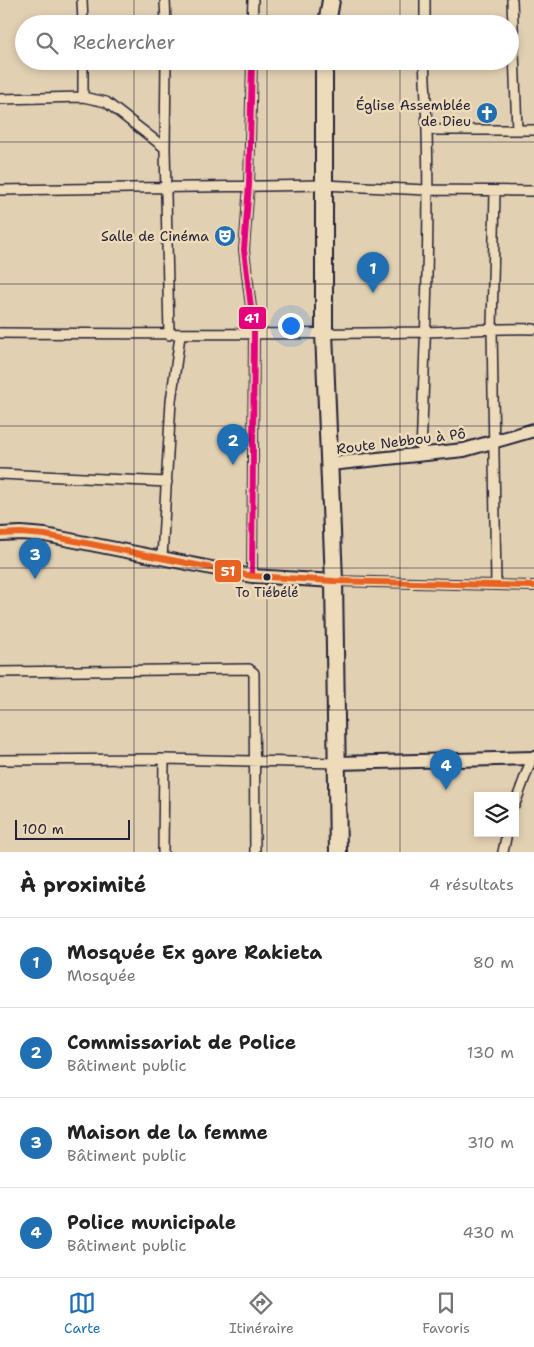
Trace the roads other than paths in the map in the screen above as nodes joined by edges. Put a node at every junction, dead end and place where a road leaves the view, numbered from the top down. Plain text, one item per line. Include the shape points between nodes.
1 (82, 0) edge
2 (165, 0) edge
3 (253, 0) edge
4 (331, 0) edge
5 (425, 0) edge
6 (512, 0) edge
7 (83, 15) edge
8 (166, 15) edge
9 (252, 15) edge
10 (328, 15) edge
11 (425, 15) edge
12 (513, 15) edge
13 (83, 70) edge
14 (166, 70) edge
15 (252, 70) edge
16 (324, 70) edge
17 (425, 70) edge
18 (515, 70) edge
19 (83, 97) junction
20 (0, 99) edge
21 (429, 130) junction
22 (517, 130) junction
23 (534, 130) edge
24 (165, 148) junction
25 (324, 185) junction
26 (166, 186) junction
27 (249, 186) junction
28 (0, 190) edge
29 (426, 190) junction
30 (495, 191) junction
31 (534, 191) edge
32 (492, 328) junction
33 (534, 329) edge
34 (254, 332) junction
35 (324, 332) junction
36 (426, 332) junction
37 (0, 333) edge
38 (168, 335) junction
39 (180, 336) junction
40 (534, 430) edge
41 (494, 440) junction
42 (421, 453) junction
43 (330, 464) junction
44 (0, 474) edge
45 (167, 482) junction
46 (0, 534) edge
47 (162, 558) junction
48 (252, 576) junction
49 (334, 581) junction
50 (496, 585) junction
51 (534, 586) edge
52 (0, 672) edge
53 (533, 758) edge
54 (164, 759) junction
55 (0, 760) edge
56 (256, 762) junction
57 (337, 763) junction
58 (519, 794) edge
59 (506, 837) edge
60 (164, 852) edge
61 (255, 852) edge
62 (338, 852) edge
63 (503, 852) edge

1 - 7 street
2 - 8 street
3 - 9 street
4 - 10 highway
5 - 11 street
6 - 12 street
13 - 19 street
14 - 24 street
15 - 27 street
16 - 25 highway
17 - 21 street
18 - 22 street
19 - 20 street
19 - 24 street via 106,102
21 - 22 street
21 - 29 street
22 - 23 street
24 - 26 street
25 - 27 street
25 - 29 street
25 - 35 highway
26 - 27 street
26 - 28 street
26 - 38 street
27 - 34 street via 244,250
29 - 30 street
29 - 36 street
30 - 31 street
30 - 32 street
32 - 33 street
32 - 36 street
32 - 41 street
34 - 35 street
34 - 39 street
34 - 48 street
35 - 36 street
35 - 43 highway
36 - 42 street
37 - 38 street
38 - 39 street
39 - 45 street via 171,401
40 - 41 main road, Route Nebbou à Pô
41 - 42 main road, Route Nebbou à Pô via 464,450
41 - 50 street
42 - 43 main road, Route Nebbou à Pô
43 - 49 highway
44 - 45 street
45 - 47 street
46 - 47 main road via 45,535
47 - 48 main road
48 - 49 main road
49 - 50 street
49 - 57 highway
50 - 51 street
52 - 56 street via 249,669 254,672
53 - 57 main road
53 - 58 street
54 - 55 street
54 - 56 street
54 - 60 street
56 - 57 street
56 - 61 street
57 - 62 highway
59 - 63 street

